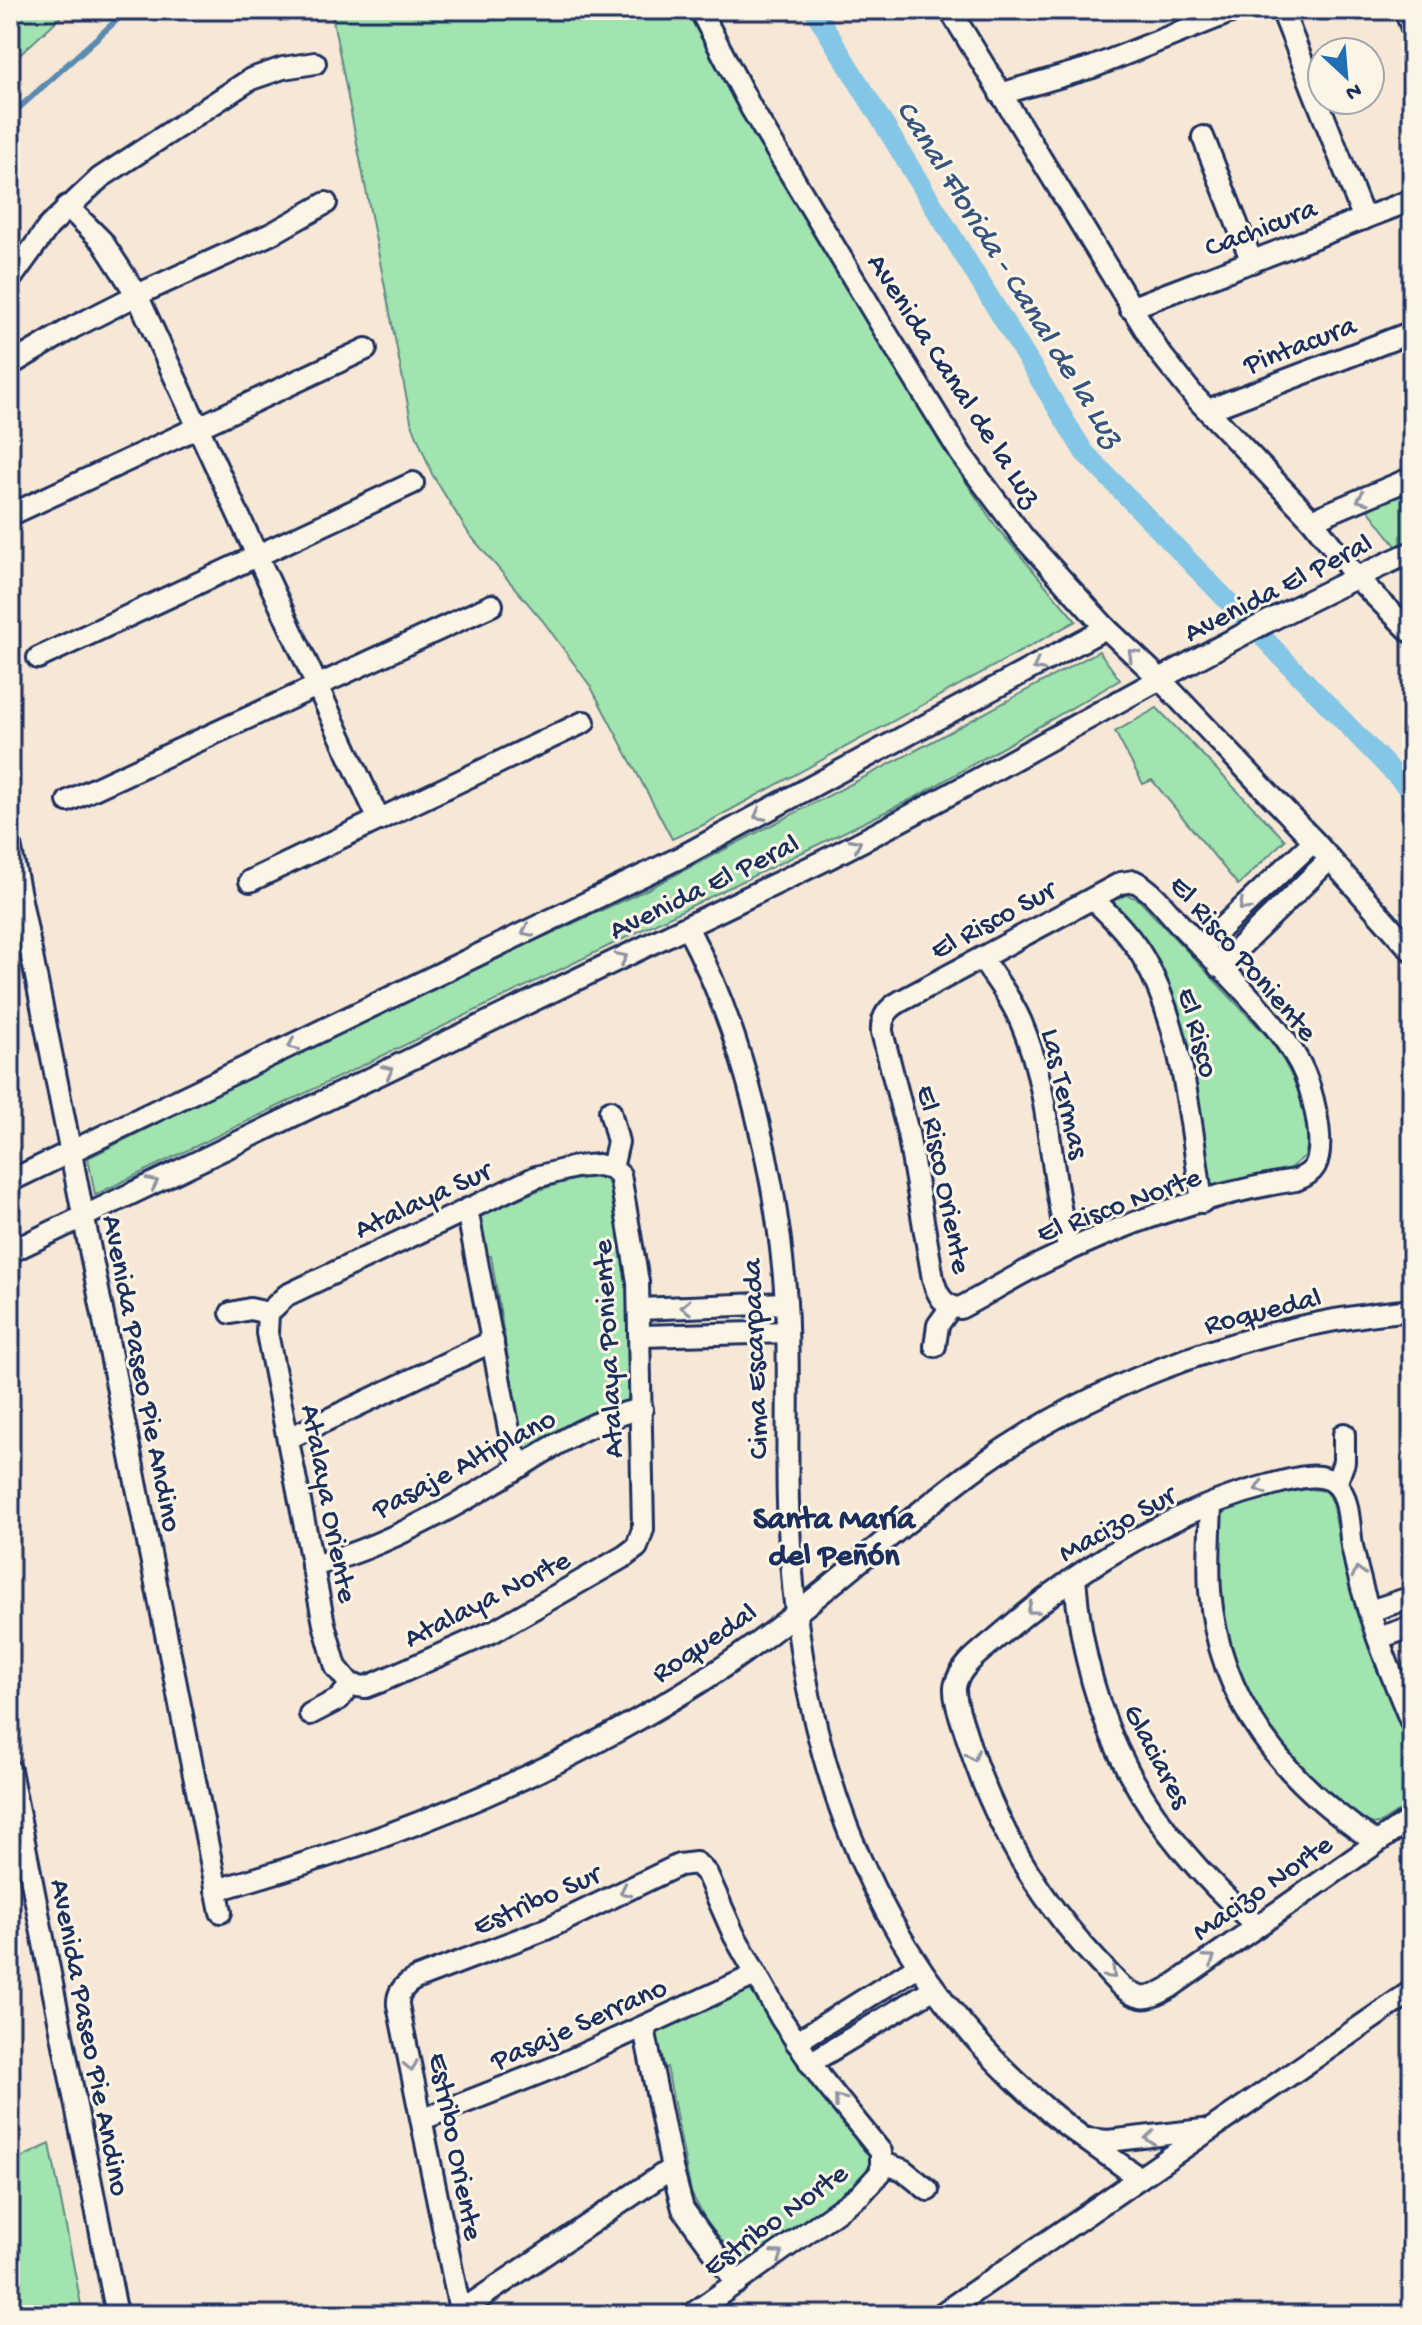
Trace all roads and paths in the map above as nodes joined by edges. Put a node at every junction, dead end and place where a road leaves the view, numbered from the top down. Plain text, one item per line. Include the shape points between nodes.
1 (700, 10) edge
2 (950, 10) edge
3 (1236, 10) edge
4 (1282, 10) edge
5 (1405, 10) edge
6 (1412, 28) edge
7 (315, 63) dead end
8 (1000, 94) junction
9 (1203, 137) dead end
10 (1412, 200) edge
11 (326, 203) dead end
12 (67, 206) junction
13 (1364, 219) junction
14 (1252, 262) junction
15 (10, 280) edge
16 (137, 295) junction
17 (1130, 308) junction
18 (1412, 332) edge
19 (366, 349) dead end
20 (10, 365) edge
21 (1208, 410) junction
22 (198, 428) junction
23 (1412, 478) edge
24 (413, 483) dead end
25 (10, 515) edge
26 (1312, 520) junction
27 (1412, 552) edge
28 (257, 556) junction
29 (1356, 577) junction
30 (492, 605) dead end
31 (1106, 628) junction
32 (1412, 633) edge
33 (38, 658) dead end
34 (1160, 679) junction
35 (318, 686) junction
36 (584, 722) dead end
37 (68, 801) dead end
38 (379, 820) junction
39 (1314, 841) junction
40 (10, 845) edge
41 (1330, 859) junction
42 (250, 881) dead end
43 (1134, 881) joint
44 (1093, 899) junction
45 (687, 927) junction
46 (1201, 947) junction
47 (1412, 951) edge
48 (982, 959) junction
49 (1219, 967) junction
50 (884, 1016) joint
51 (610, 1111) dead end
52 (70, 1153) junction
53 (612, 1168) junction
54 (1312, 1170) joint
55 (10, 1181) edge
56 (1202, 1202) junction
57 (467, 1209) junction
58 (83, 1217) junction
59 (1069, 1250) junction
60 (10, 1252) edge
61 (786, 1303) junction
62 (951, 1307) junction
63 (639, 1309) junction
64 (1412, 1310) edge
65 (231, 1313) dead end
66 (268, 1313) junction
67 (787, 1332) junction
68 (641, 1336) junction
69 (493, 1341) junction
70 (935, 1346) dead end
71 (642, 1409) junction
72 (1344, 1434) dead end
73 (289, 1438) junction
74 (522, 1466) junction
75 (1336, 1484) junction
76 (1211, 1505) junction
77 (640, 1542) joint
78 (312, 1566) junction
79 (1075, 1578) junction
80 (1412, 1597) edge
81 (1370, 1611) junction
82 (797, 1614) junction
83 (1412, 1627) edge
84 (1378, 1638) junction
85 (351, 1685) junction
86 (310, 1714) dead end
87 (1412, 1724) edge
88 (10, 1770) edge
89 (1412, 1818) edge
90 (1376, 1842) junction
91 (216, 1890) junction
92 (221, 1912) dead end
93 (1257, 1926) junction
94 (918, 1966) junction
95 (755, 1975) junction
96 (933, 1989) junction
97 (401, 1990) joint
98 (1412, 1991) edge
99 (1143, 1998) joint
100 (644, 2028) junction
101 (796, 2042) junction
102 (810, 2063) junction
103 (423, 2119) junction
104 (1211, 2129) junction
105 (1088, 2139) junction
106 (883, 2163) junction
107 (672, 2168) junction
108 (1139, 2178) junction
109 (928, 2190) dead end
110 (737, 2283) junction
111 (461, 2313) edge
112 (117, 2315) edge
113 (691, 2315) edge
114 (940, 2315) edge

1 - 31 street, Avenida Canal de la Luz via 751,108 961,454 1024,538
2 - 8 street
3 - 8 street via 1093,67
4 - 13 street
5 - 6 street
7 - 12 street via 268,72 236,88 100,178
8 - 17 street
9 - 14 street
10 - 13 street, Cachicura
11 - 16 street
12 - 15 street
12 - 16 street via 102,241
13 - 14 street, Cachicura
14 - 17 street, Cachicura
16 - 20 street
16 - 22 street
17 - 21 street
18 - 21 street, Pintacura
19 - 22 street
21 - 26 street
22 - 25 street
22 - 28 street
23 -> 26 street, Avenida El Peral
24 - 28 street
26 - 29 street
27 - 29 street, Avenida El Peral
28 - 33 street
28 - 35 street
29 - 32 street
29 - 34 street, Avenida El Peral
30 - 35 street
34 -> 31 street, Avenida Canal de la Luz
31 -> 52 street, Avenida El Peral via 679,858
34 - 39 street, Avenida Canal de la Luz
45 -> 34 street, Avenida El Peral via 916,814
35 - 37 street
35 - 38 street
36 - 38 street
38 - 42 street
39 - 41 street, Avenida Canal de la Luz
39 -> 46 street
40 - 52 street, Avenida Paseo Pie Andino
41 - 47 street, Avenida Canal de la Luz
41 - 49 street
43 - 44 street, El Risco Sur
43 - 46 street, El Risco Poniente
44 - 48 street, El Risco Sur
44 - 56 street, El Risco via 1139,951 1163,1001
58 -> 45 street, Avenida El Peral
45 - 61 street, Cima Escarpada via 724,1009 750,1096 775,1215
46 - 49 street, El Risco Poniente
48 - 50 street, El Risco Sur via 894,1004
48 - 59 street, Las Termas via 1015,1010 1030,1049
49 - 54 street, El Risco Poniente via 1277,1031 1304,1074 1319,1142
50 - 62 street, El Risco Oriente via 882,1032 902,1108 933,1279 941,1300
51 - 53 street, Atalaya Poniente via 618,1142
52 - 55 street, Avenida El Peral
52 - 58 street, Avenida Paseo Pie Andino
53 - 57 street, Atalaya Sur via 589,1165 548,1173
53 - 63 street, Atalaya Poniente via 622,1180
54 - 56 street, El Risco Norte via 1296,1180
56 - 59 street, El Risco Norte
57 - 66 street, Atalaya Sur via 287,1295
57 - 69 street
58 - 60 street, Avenida El Peral
58 - 91 street, Avenida Paseo Pie Andino
59 - 62 street, El Risco Norte via 964,1306
61 -> 63 street
61 - 67 street, Cima Escarpada
62 - 70 street, El Risco Oriente via 938,1325
63 - 68 street, Atalaya Poniente
64 - 82 street, Roquedal via 1237,1343 1083,1405 980,1465
65 - 66 street
66 - 73 street, Atalaya Oriente via 267,1333
67 - 68 street
67 - 82 street, Cima Escarpada via 788,1503
68 - 71 street, Atalaya Poniente
69 - 73 street
69 - 74 street via 512,1445
71 - 74 street, Pasaje Altiplano via 598,1424
71 - 77 street, Atalaya Poniente
72 - 75 street via 1345,1454
73 - 78 street, Atalaya Oriente
74 - 78 street, Pasaje Altiplano via 406,1529
75 -> 76 street, Macizo Sur via 1319,1477 1291,1480
81 -> 75 street via 1344,1498
76 - 79 street, Macizo Sur via 1127,1545
76 - 90 street via 1212,1605 1242,1706 1303,1785
77 - 85 street, Atalaya Norte via 625,1556 494,1631 366,1687
78 - 85 street, Atalaya Oriente via 333,1658
79 - 93 street, Glaciares via 1085,1658 1131,1777 1182,1852
79 -> 99 street, Macizo Sur via 973,1659 957,1681 956,1700 980,1776 1022,1864 1094,1958
80 - 81 street
81 - 84 street
82 - 91 street, Roquedal via 705,1679 532,1775 366,1843
82 - 94 street, Cima Escarpada via 813,1721 828,1776 871,1880
83 - 84 street
84 - 87 street
85 - 86 street via 339,1699
88 - 112 street, Avenida Paseo Pie Andino
89 - 90 street, Macizo Norte
90 - 93 street, Macizo Norte
91 - 92 street, Avenida Paseo Pie Andino
99 -> 93 street, Macizo Norte via 1169,1988
94 - 96 street, Cima Escarpada
94 - 101 street
95 -> 97 street, Estribo Sur via 707,1874 696,1863 679,1865 546,1929 415,1979
95 - 100 street, Pasaje Serrano
95 - 101 street
96 - 102 street
96 - 105 street, Cima Escarpada via 1010,2076
97 -> 103 street, Estribo Oriente via 398,2005
98 - 104 street
100 - 103 street, Pasaje Serrano
100 - 107 street
101 - 102 street
106 -> 102 street via 875,2143
103 - 111 street, Estribo Oriente
104 -> 105 street
104 - 108 street
105 - 108 street, Cima Escarpada
106 - 109 street via 903,2170
110 -> 106 street, Estribo Norte via 861,2194 879,2176
107 - 110 street via 688,2217
107 - 111 street
108 - 114 street
110 - 113 street, Estribo Norte

